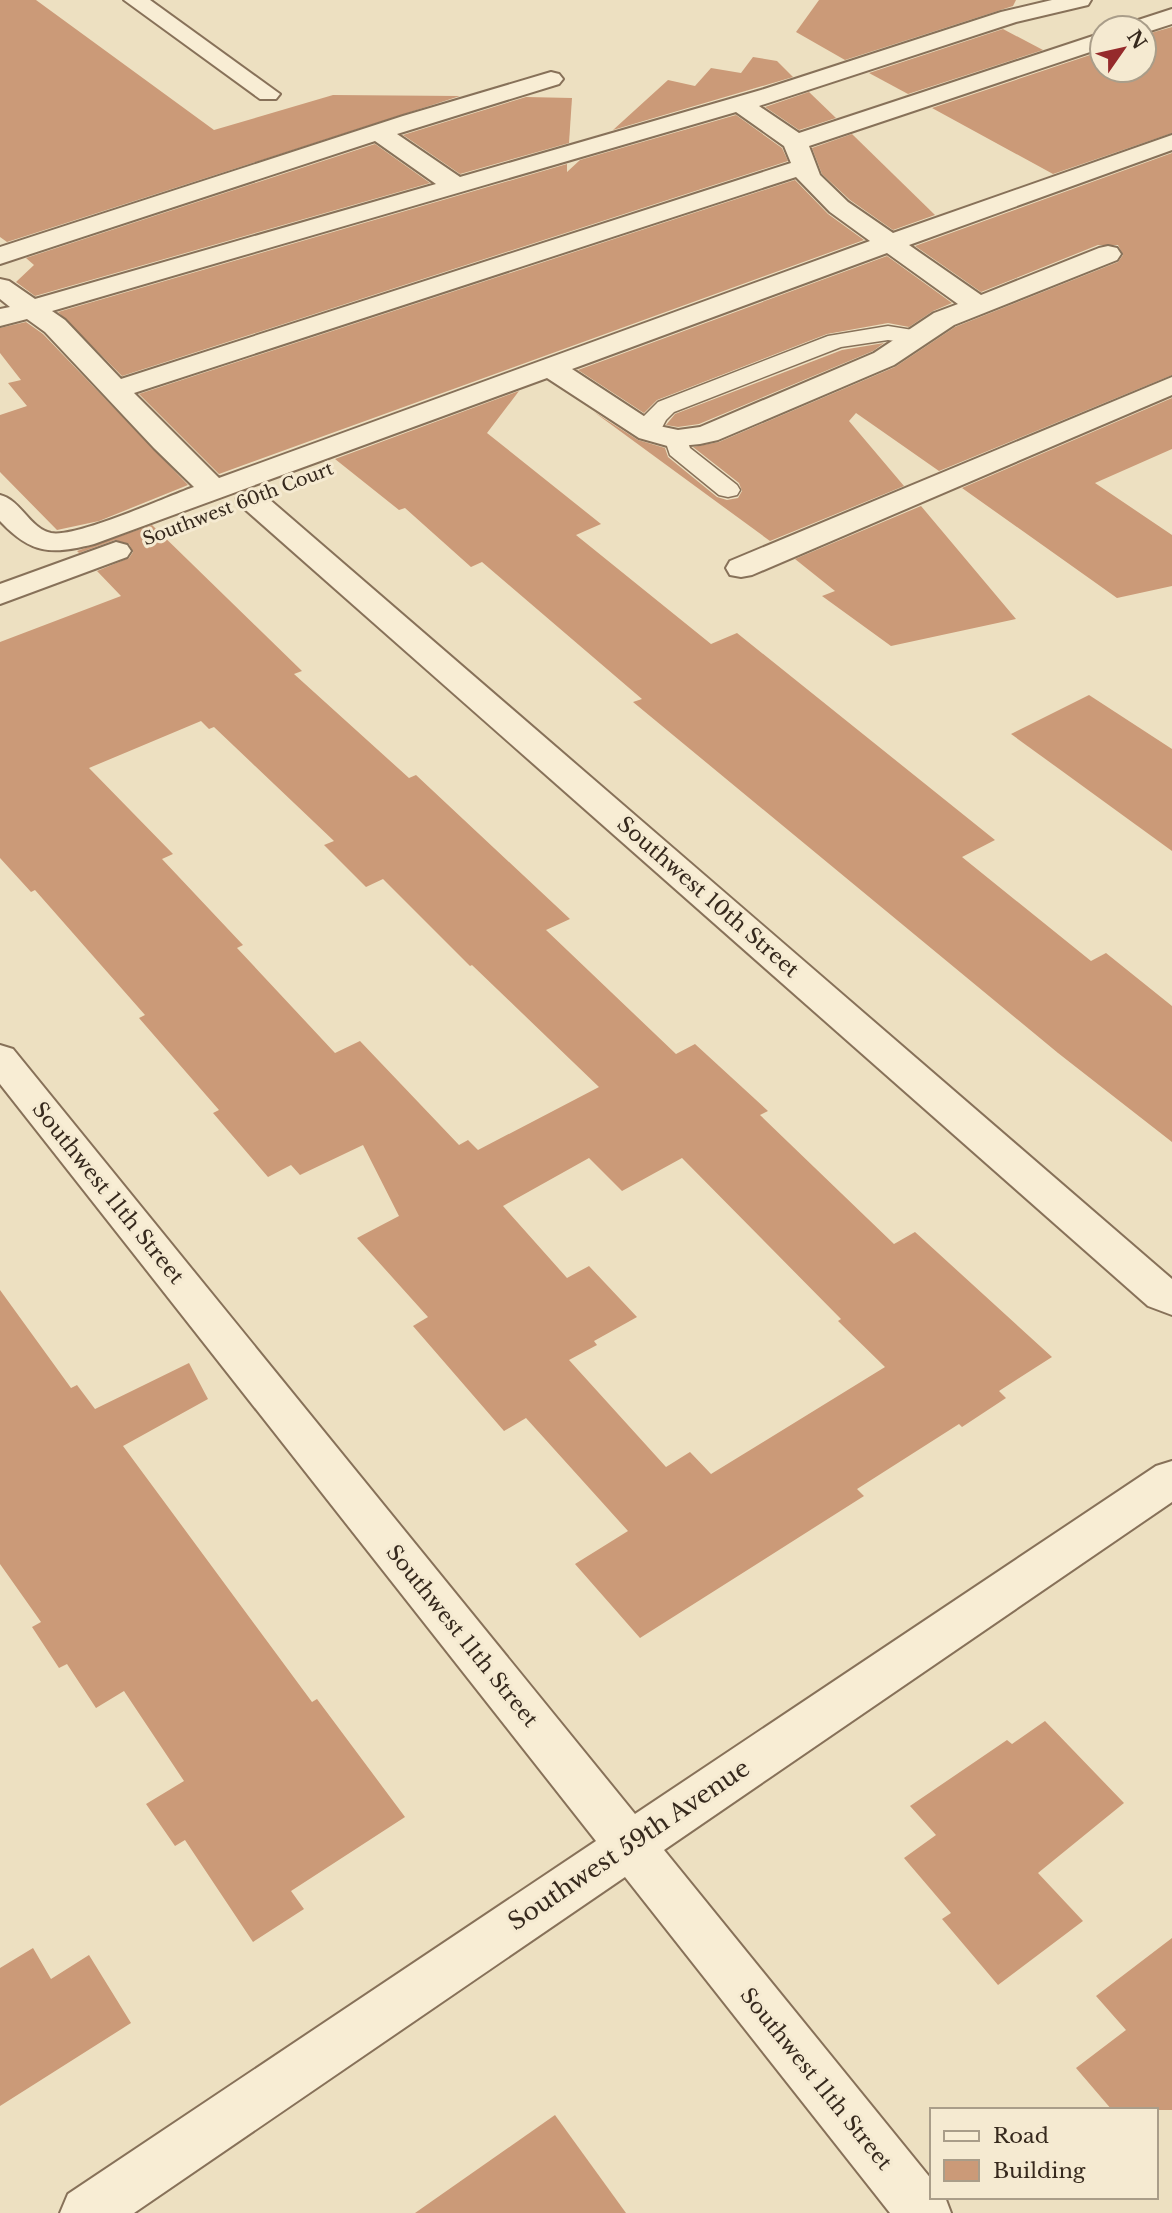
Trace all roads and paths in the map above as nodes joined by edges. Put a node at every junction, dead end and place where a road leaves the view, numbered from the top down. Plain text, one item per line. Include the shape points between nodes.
1 (135, 0) edge
2 (1080, 0) edge
3 (1088, 45) edge
4 (551, 79) dead end
5 (268, 94) dead end
6 (739, 103) junction
7 (378, 132) junction
8 (1172, 142) edge
9 (800, 154) junction
10 (455, 185) junction
11 (892, 242) junction
12 (1108, 254) dead end
13 (0, 256) edge
14 (0, 287) edge
15 (977, 305) junction
16 (29, 310) junction
17 (0, 318) edge
18 (917, 337) junction
19 (550, 367) junction
20 (1172, 385) edge
21 (116, 390) junction
22 (476, 415) dead end
23 (649, 432) junction
24 (677, 440) junction
25 (214, 490) junction
26 (728, 490) dead end
27 (251, 499) junction
28 (0, 504) edge
29 (741, 568) dead end
30 (0, 595) edge
31 (0, 1058) edge
32 (1169, 1303) edge
33 (1172, 1479) edge
34 (629, 1844) junction
35 (87, 2213) edge
36 (924, 2213) edge

1 - 5 street
2 - 6 street via 1009,17
3 - 9 street via 841,129
4 - 7 street
6 - 9 street
6 - 10 street
7 - 10 street
7 - 13 street
8 - 11 street
9 - 11 street via 809,178 839,207
9 - 21 street
10 - 16 street
11 - 15 street
11 - 19 street
12 - 15 street
14 - 16 street
15 - 18 street via 944,318
16 - 17 street
16 - 21 street via 55,326
18 - 23 lane via 888,333 836,341 666,407
18 - 24 street via 884,359 708,434
19 - 23 street
19 - 25 street
20 - 29 street
21 - 25 street
22 - 27 street, Southwest 60th Court
23 - 24 street
24 - 26 lane via 678,450
25 - 28 street via 62,543 36,539
27 - 30 street, Southwest 60th Court
27 - 32 street, Southwest 10th Street
31 - 34 street, Southwest 11th Street
33 - 34 street, Southwest 59th Avenue
34 - 35 street, Southwest 59th Avenue
34 - 36 street, Southwest 11th Street

